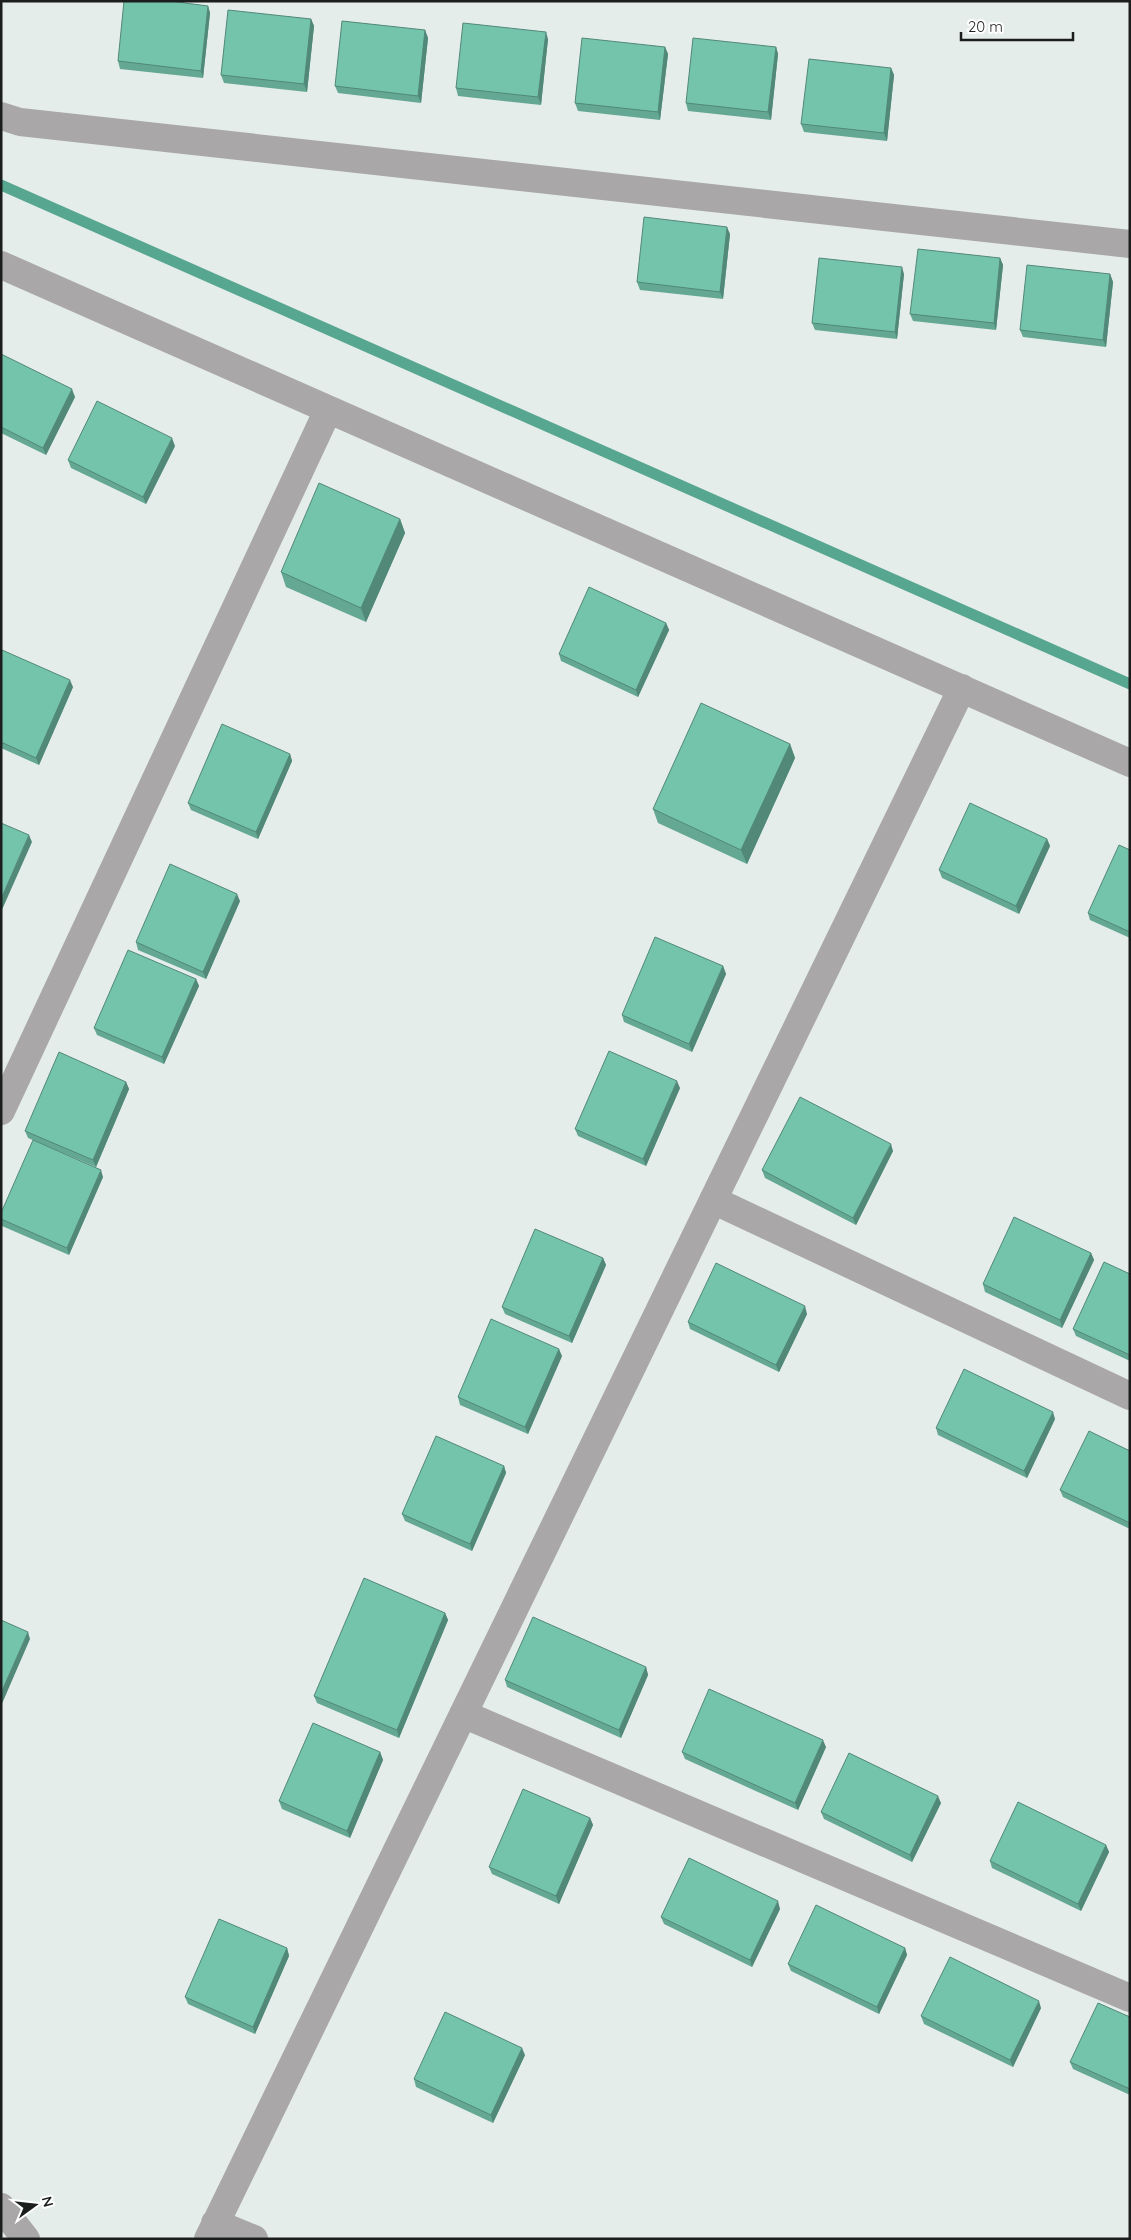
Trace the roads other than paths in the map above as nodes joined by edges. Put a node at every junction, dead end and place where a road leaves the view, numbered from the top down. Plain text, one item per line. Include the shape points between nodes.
1 (1, 116) edge
2 (1130, 244) edge
3 (1, 265) edge
4 (328, 410) junction
5 (962, 688) junction
6 (1130, 763) edge
7 (1, 1110) edge
8 (713, 1200) junction
9 (1130, 1396) edge
10 (463, 1714) junction
11 (1130, 1998) edge
12 (1, 2207) edge
13 (212, 2231) edge
14 (26, 2239) edge
15 (254, 2239) edge

1 - 2 street via 30,123
3 - 4 street
4 - 5 street
4 - 7 street
5 - 6 street
5 - 8 street
8 - 9 street
8 - 10 street
10 - 11 street
10 - 13 street
12 - 14 street
13 - 15 street

